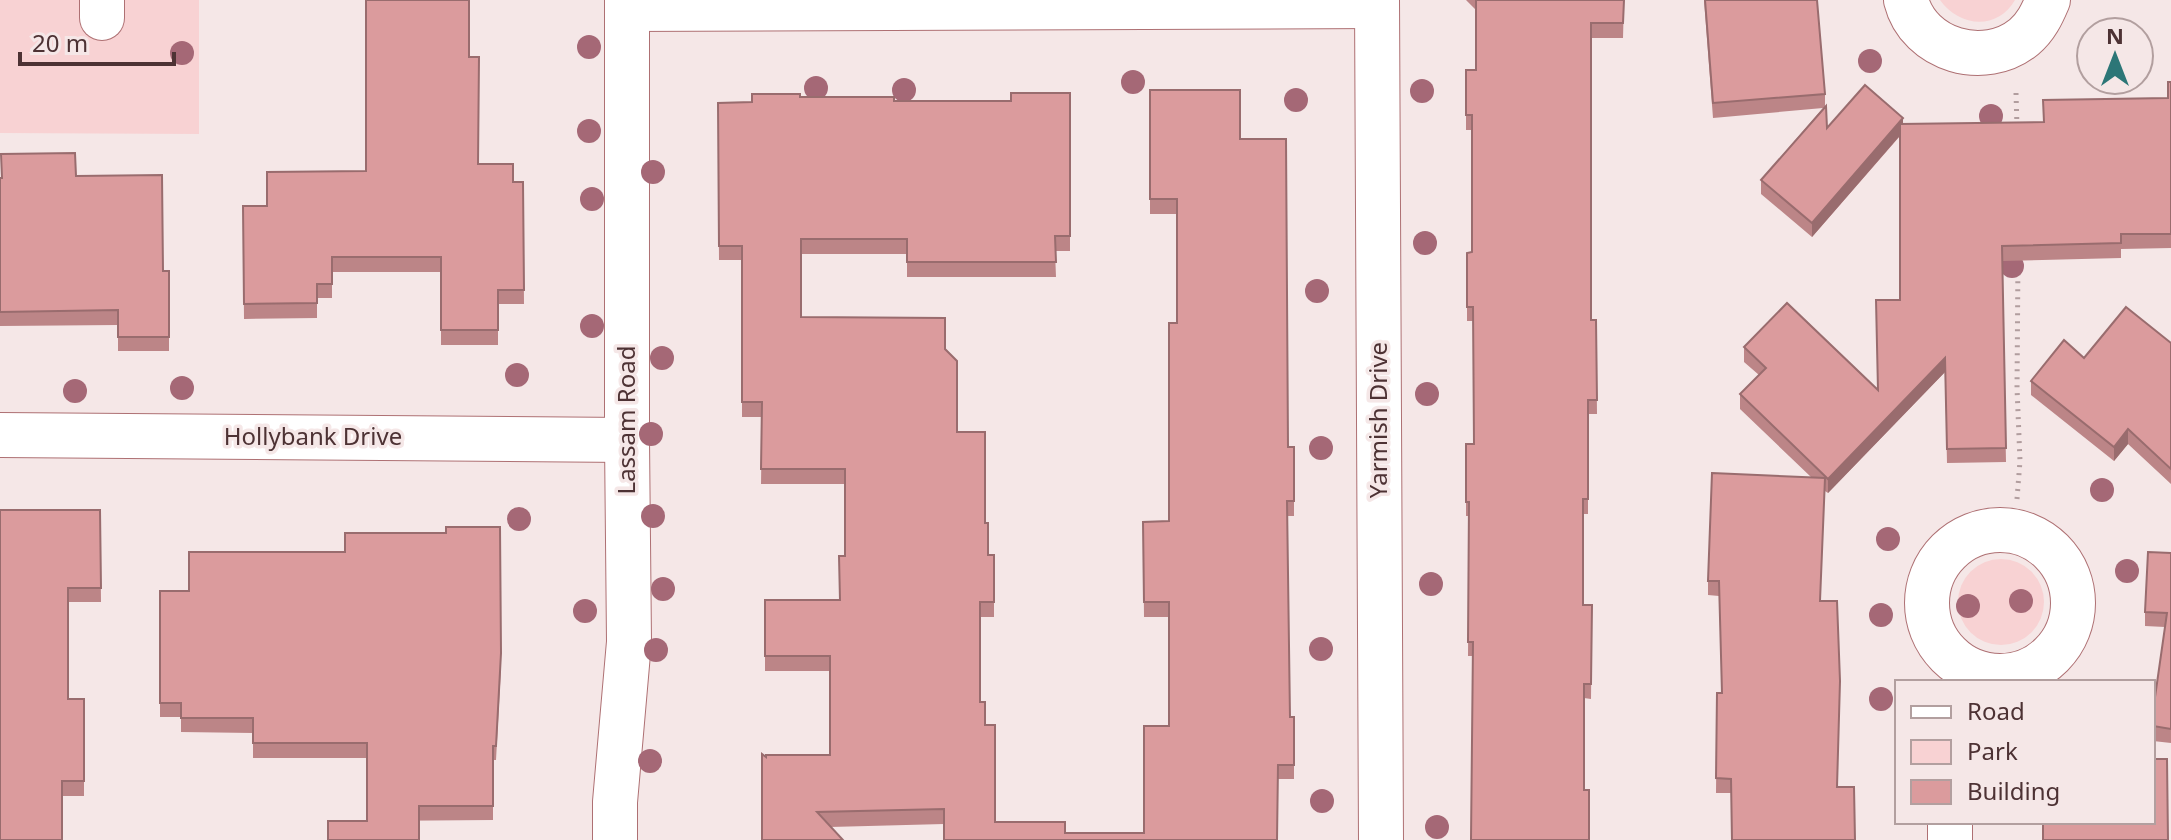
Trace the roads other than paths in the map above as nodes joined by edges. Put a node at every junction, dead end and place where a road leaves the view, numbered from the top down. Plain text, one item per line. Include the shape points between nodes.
1 (1906, 0) edge
2 (2048, 0) edge
3 (1377, 3) edge
4 (627, 4) edge
5 (0, 435) edge
6 (627, 440) junction
7 (615, 840) edge
8 (1381, 840) edge

1 - 2 street via 1919,26 1936,41 1958,52 1981,54 2024,37 2040,20
3 - 4 street
3 - 8 street, Yarmish Drive
4 - 6 street, Lassam Road
5 - 6 street, Hollybank Drive
6 - 7 street, Lassam Road via 629,642

